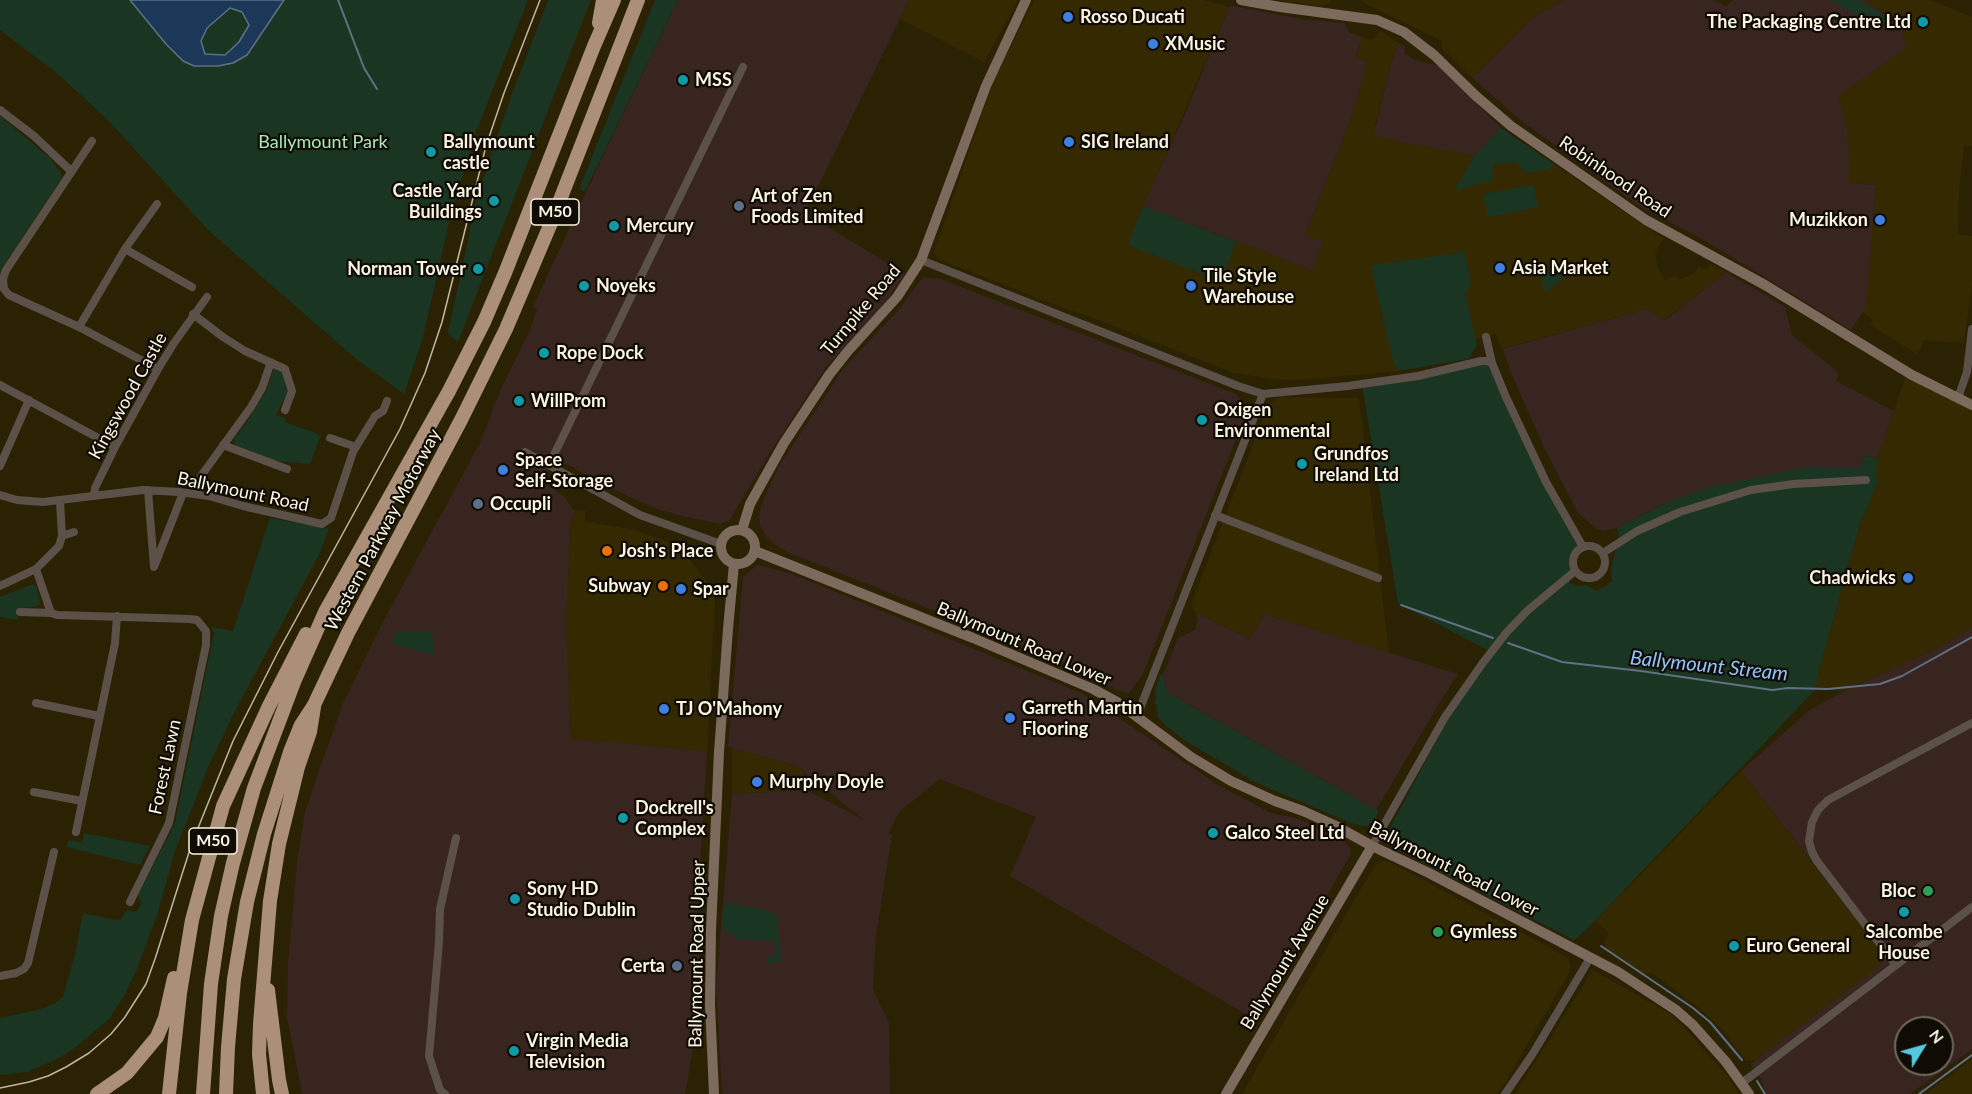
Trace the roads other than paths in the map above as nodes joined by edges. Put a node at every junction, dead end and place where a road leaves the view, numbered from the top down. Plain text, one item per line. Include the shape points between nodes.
1 (603, 0) edge
2 (614, 0) edge
3 (638, 0) edge
4 (1026, 0) edge
5 (1241, 0) edge
6 (594, 45) junction
7 (743, 67) dead end
8 (0, 110) edge
9 (92, 141) dead end
10 (71, 171) junction
11 (157, 204) dead end
12 (125, 249) junction
13 (921, 260) junction
14 (192, 286) dead end
15 (207, 297) dead end
16 (193, 314) junction
17 (80, 327) junction
18 (1972, 328) edge
19 (1486, 337) dead end
20 (271, 362) junction
21 (1492, 363) junction
22 (158, 369) junction
23 (0, 385) edge
24 (1263, 393) junction
25 (1958, 398) junction
26 (29, 400) junction
27 (387, 401) dead end
28 (1972, 405) edge
29 (285, 410) dead end
30 (330, 438) dead end
31 (223, 445) junction
32 (115, 447) junction
33 (356, 447) junction
34 (525, 452) dead end
35 (549, 465) junction
36 (0, 466) edge
37 (287, 469) dead end
38 (201, 476) dead end
39 (1866, 480) dead end
40 (148, 490) junction
41 (183, 492) junction
42 (0, 495) edge
43 (94, 495) junction
44 (60, 501) junction
45 (1215, 515) junction
46 (742, 530) junction
47 (74, 532) dead end
48 (62, 536) junction
49 (721, 544) junction
50 (1583, 547) junction
51 (755, 551) junction
52 (1603, 553) junction
53 (734, 564) junction
54 (36, 569) junction
55 (1575, 571) junction
56 (1378, 578) dead end
57 (0, 586) edge
58 (20, 612) dead end
59 (325, 612) junction
60 (51, 613) junction
61 (117, 616) junction
62 (36, 703) dead end
63 (314, 705) junction
64 (99, 716) junction
65 (1137, 716) junction
66 (1972, 723) edge
67 (34, 792) dead end
68 (82, 801) junction
69 (223, 806) junction
70 (76, 832) dead end
71 (456, 838) dead end
72 (1372, 846) junction
73 (54, 852) dead end
74 (130, 902) dead end
75 (1972, 907) edge
76 (1590, 958) junction
77 (265, 961) junction
78 (1896, 965) junction
79 (0, 976) edge
80 (1742, 1083) junction
81 (97, 1094) edge
82 (169, 1094) edge
83 (203, 1094) edge
84 (226, 1094) edge
85 (263, 1094) edge
86 (282, 1094) edge
87 (445, 1094) edge
88 (714, 1094) edge
89 (1226, 1094) edge
90 (1505, 1094) edge
91 (1749, 1094) edge

1 - 6 highway
2 - 6 highway, Western Parkway Motorway / M50
3 - 63 highway, Western Parkway Motorway / M50 via 506,329
4 - 13 street, Turnpike Road via 986,86
5 - 25 street, Robinhood Road via 1377,20 1404,32 1511,126 1646,220
6 - 59 highway, Western Parkway Motorway / M50 via 484,322
7 - 35 street
8 - 10 street
9 - 10 street
10 - 17 street via 3,279 9,295
11 - 12 street
12 - 14 street
12 - 17 street
13 - 24 street
13 - 46 street, Turnpike Road via 897,297 829,375 784,443 750,504
15 - 16 street, Kingswood Castle
16 - 20 street via 230,342
16 - 22 street, Kingswood Castle
17 - 22 street
18 - 25 street via 1967,372
19 - 21 street
20 - 29 street via 285,369 289,378 292,391
20 - 31 street via 262,388
21 - 24 street via 1481,361 1418,376 1348,386
21 - 50 street via 1546,482
22 - 32 street, Kingswood Castle
23 - 26 street
24 - 45 street
25 - 28 street, Robinhood Road
26 - 32 street
26 - 36 street
27 - 33 street, Ballymount Road
30 - 33 street
31 - 37 street
31 - 38 street
32 - 43 street, Kingswood Castle
33 - 41 street, Ballymount Road via 326,524
34 - 35 street
35 - 49 street via 640,515
39 - 52 street via 1751,490 1680,512 1637,531
40 - 41 street, Ballymount Road
40 - 41 street via 153,569
40 - 43 street, Ballymount Road
42 - 44 street, Ballymount Road via 17,500
43 - 44 street, Ballymount Road
44 - 48 street
45 - 56 street
45 - 65 street
46 - 49 street via 731,531
46 - 51 street via 752,536
47 - 48 street
48 - 54 street via 59,546
49 - 53 street via 724,557
50 - 52 street via 1594,547
50 - 55 street via 1573,560
51 - 53 street via 746,562
51 - 65 street, Ballymount Road Lower via 1063,675
52 - 55 street via 1605,567 1597,577 1586,579
53 - 88 street, Ballymount Road Upper via 719,752 711,935
54 - 57 street
54 - 60 street
55 - 72 street via 1527,611 1482,664 1445,717
58 - 60 street
59 - 69 highway, M50 via 308,631
59 - 83 highway, Western Parkway Motorway / M50 via 254,788 233,863 211,984
60 - 61 street
61 - 64 street
61 - 74 street, Forest Lawn via 197,620 206,631 169,823
62 - 64 street
63 - 77 highway, M50 via 314,718 279,844
63 - 84 highway, Western Parkway Motorway / M50 via 301,725 279,782 247,902 234,979
64 - 68 street
65 - 72 street, Ballymount Road Lower via 1191,757 1231,781 1334,825
66 - 78 street via 1829,799 1812,822 1809,841 1817,861
67 - 68 street
68 - 70 street
69 - 81 highway, M50 via 200,870 165,1018 133,1067
69 - 82 highway, M50 via 192,920
71 - 87 street via 440,909 429,1056 440,1090
72 - 76 street, Ballymount Road Lower
72 - 89 street, Ballymount Avenue
73 - 79 street via 28,963 16,973
75 - 78 street
76 - 80 street, Ballymount Road Lower via 1676,1010 1708,1040
76 - 90 street
77 - 85 highway, M50 via 259,1044
77 - 86 highway, M50
78 - 80 street
80 - 91 street, Ballymount Road Lower

